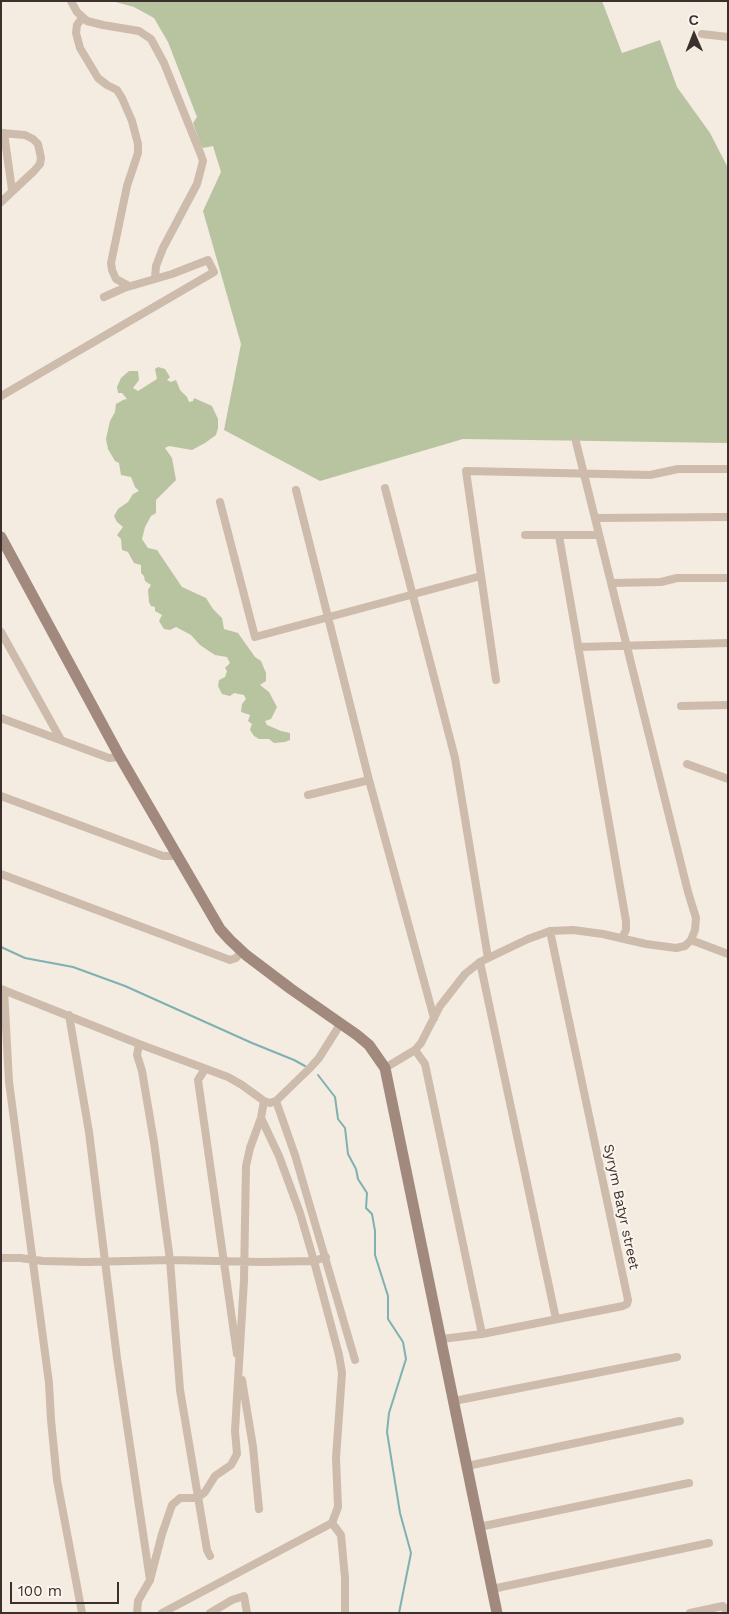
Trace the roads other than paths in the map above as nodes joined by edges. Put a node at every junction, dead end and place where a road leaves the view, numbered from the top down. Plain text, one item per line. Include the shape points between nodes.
1 (71, 1) edge
2 (82, 18) junction
3 (702, 34) dead end
4 (728, 37) edge
5 (2, 133) edge
6 (12, 190) junction
7 (1, 202) edge
8 (155, 278) junction
9 (130, 286) junction
10 (104, 296) dead end
11 (1, 396) edge
12 (576, 442) dead end
13 (728, 469) edge
14 (584, 474) junction
15 (385, 488) dead end
16 (296, 490) dead end
17 (220, 502) dead end
18 (728, 517) edge
19 (594, 518) junction
20 (525, 535) dead end
21 (599, 535) junction
22 (559, 536) junction
23 (1, 537) edge
24 (481, 576) junction
25 (728, 578) edge
26 (612, 583) junction
27 (414, 594) junction
28 (327, 618) junction
29 (1, 632) edge
30 (728, 643) edge
31 (628, 646) junction
32 (578, 647) junction
33 (496, 680) dead end
34 (728, 705) edge
35 (680, 706) dead end
36 (1, 718) edge
37 (61, 740) junction
38 (120, 758) junction
39 (687, 764) dead end
40 (728, 779) edge
41 (369, 780) junction
42 (308, 795) dead end
43 (1, 796) edge
44 (178, 856) junction
45 (1, 874) edge
46 (550, 931) junction
47 (622, 938) junction
48 (691, 940) junction
49 (242, 951) junction
50 (728, 954) edge
51 (484, 960) junction
52 (3, 990) edge
53 (69, 1016) junction
54 (434, 1018) junction
55 (341, 1023) junction
56 (139, 1044) junction
57 (415, 1050) junction
58 (385, 1068) junction
59 (204, 1069) junction
60 (264, 1101) junction
61 (276, 1101) junction
62 (261, 1118) junction
63 (326, 1257) junction
64 (1, 1258) edge
65 (32, 1259) junction
66 (170, 1260) junction
67 (224, 1260) junction
68 (106, 1261) junction
69 (244, 1261) junction
70 (314, 1261) junction
71 (556, 1319) junction
72 (482, 1334) junction
73 (442, 1339) junction
74 (677, 1357) dead end
75 (355, 1360) dead end
76 (240, 1365) junction
77 (454, 1401) junction
78 (680, 1421) dead end
79 (467, 1466) junction
80 (689, 1483) dead end
81 (199, 1496) junction
82 (259, 1509) dead end
83 (332, 1523) junction
84 (479, 1527) junction
85 (709, 1543) dead end
86 (210, 1556) dead end
87 (150, 1580) junction
88 (492, 1589) junction
89 (179, 1609) edge
90 (82, 1613) edge
91 (137, 1613) edge
92 (162, 1613) edge
93 (210, 1613) edge
94 (248, 1613) edge
95 (345, 1613) edge
96 (497, 1613) edge
97 (690, 1613) edge
98 (728, 1613) edge

1 - 2 street
2 - 8 street via 92,23 139,31 151,39 164,63 203,162 197,184 163,248
2 - 9 street via 76,33 80,48 98,78 117,90 122,98 138,144 112,264 116,280
3 - 4 street
5 - 6 street
5 - 6 street via 32,138 41,150 40,164
6 - 7 street
8 - 9 street
8 - 11 street via 208,260 214,272
9 - 10 street
12 - 14 street
13 - 14 street via 678,469 650,475
14 - 19 street
14 - 24 street via 466,471
15 - 27 street
16 - 28 street
17 - 28 street via 255,637
18 - 19 street
19 - 21 street
20 - 22 street
21 - 22 street
21 - 26 street
22 - 32 street
23 - 38 main road
24 - 27 street
24 - 33 street
25 - 26 street
26 - 31 street
27 - 28 street
27 - 51 street via 455,758
28 - 41 street
29 - 37 street
30 - 31 street
31 - 32 street
31 - 48 street via 696,918
32 - 47 street via 626,921
34 - 35 street
36 - 37 street
37 - 38 street via 109,758
38 - 44 main road
39 - 40 street
41 - 42 street
41 - 54 street
43 - 44 street via 163,856
44 - 49 main road via 220,929
45 - 49 street via 230,960
46 - 47 street via 573,930
46 - 51 street
46 - 71 street, Syrym Batyr street via 628,1300 623,1306
47 - 48 street via 676,948
48 - 50 street
49 - 55 main road
51 - 54 street via 453,989
51 - 71 street
52 - 53 street
52 - 65 street via 10,1092
53 - 56 street
53 - 68 street
54 - 57 street
55 - 58 main road via 368,1044
55 - 61 street via 310,1069
56 - 59 street
56 - 66 street via 137,1055 154,1142
57 - 58 street
57 - 72 street via 425,1064
58 - 73 main road
59 - 60 street via 242,1084
59 - 67 street via 198,1080
60 - 61 street
60 - 62 street
61 - 63 street
62 - 69 street via 246,1166
62 - 70 street via 287,1177
63 - 70 street
63 - 75 street
64 - 65 street
65 - 68 street
65 - 90 street via 49,1383 57,1480
66 - 67 street
66 - 68 street
66 - 81 street via 180,1390
67 - 69 street
67 - 76 street
68 - 87 street
69 - 70 street
69 - 76 street
70 - 83 street via 342,1373 336,1458 338,1508
71 - 72 street, Syrym Batyr street
72 - 73 street, Syrym Batyr street
73 - 77 main road
74 - 77 street
76 - 81 street via 235,1426 237,1454 231,1465 215,1476
76 - 82 street
77 - 79 main road
78 - 79 street
79 - 84 main road
80 - 84 street
81 - 86 street via 206,1550
81 - 87 street via 180,1498 172,1504
83 - 89 street
83 - 95 street via 341,1535
84 - 88 main road
85 - 88 street
87 - 91 street via 138,1601
88 - 96 main road
89 - 92 street
93 - 94 street via 244,1596
97 - 98 street via 723,1606

